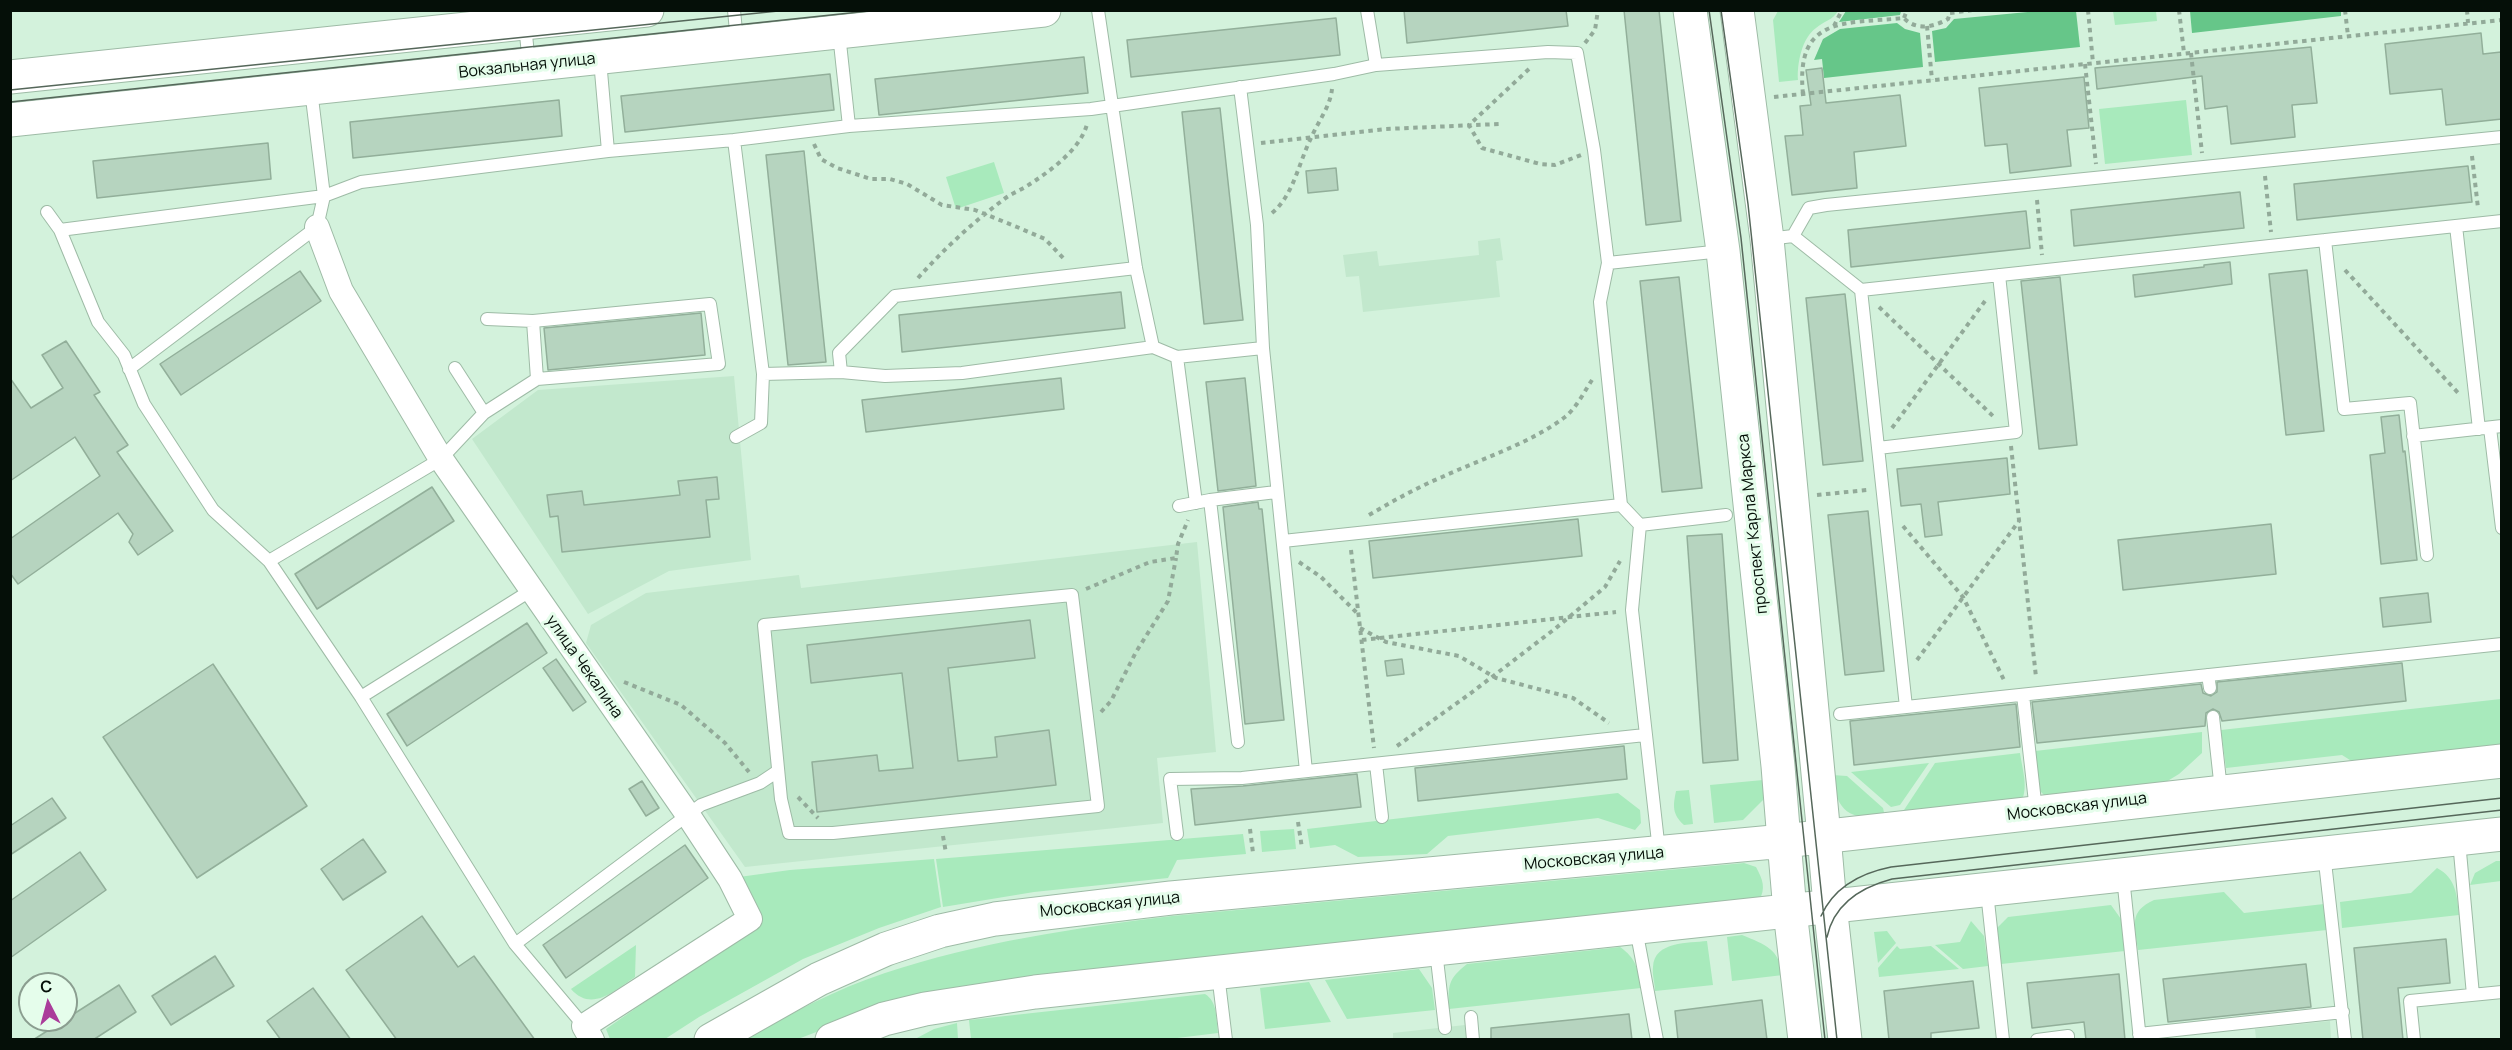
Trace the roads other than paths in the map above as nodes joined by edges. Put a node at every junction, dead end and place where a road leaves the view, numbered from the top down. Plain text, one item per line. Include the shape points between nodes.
1 (734, 10) edge
2 (1044, 10) edge
3 (1098, 10) edge
4 (1367, 10) edge
5 (1690, 10) edge
6 (1737, 10) edge
7 (635, 11) edge
8 (526, 17) edge
9 (839, 32) junction
10 (737, 43) junction
11 (599, 59) junction
12 (529, 65) junction
13 (1376, 65) junction
14 (10, 77) edge
15 (1240, 87) junction
16 (311, 88) junction
17 (1113, 106) junction
18 (10, 120) edge
19 (849, 126) junction
20 (2502, 137) edge
21 (734, 140) junction
22 (608, 151) junction
23 (324, 196) junction
24 (47, 212) dead end
25 (2502, 221) edge
26 (2456, 226) junction
27 (317, 228) junction
28 (60, 230) junction
29 (1780, 237) junction
30 (2326, 245) junction
31 (1723, 251) junction
32 (1608, 263) junction
33 (1136, 268) junction
34 (1999, 278) junction
35 (1861, 290) junction
36 (487, 319) dead end
37 (533, 321) junction
38 (1153, 347) junction
39 (1263, 348) junction
40 (1177, 357) junction
41 (455, 368) dead end
42 (129, 369) junction
43 (841, 372) junction
44 (763, 375) junction
45 (537, 379) junction
46 (484, 413) junction
47 (2490, 428) edge
48 (2414, 436) junction
49 (736, 437) dead end
50 (1878, 448) junction
51 (441, 459) junction
52 (1276, 492) junction
53 (1210, 500) junction
54 (1196, 503) junction
55 (1621, 505) junction
56 (1179, 506) dead end
57 (1726, 515) dead end
58 (1640, 525) junction
59 (2502, 528) edge
60 (1283, 542) junction
61 (2427, 555) dead end
62 (269, 561) junction
63 (530, 591) junction
64 (2502, 644) edge
65 (2208, 675) junction
66 (2210, 688) dead end
67 (2018, 695) junction
68 (361, 697) junction
69 (1906, 707) junction
70 (1840, 714) dead end
71 (2213, 717) dead end
72 (1645, 735) junction
73 (1238, 742) dead end
74 (2502, 761) edge
75 (1376, 764) junction
76 (778, 771) junction
77 (1306, 771) junction
78 (2221, 790) junction
79 (2036, 812) junction
80 (688, 815) junction
81 (1382, 817) dead end
82 (1177, 834) dead end
83 (2502, 834) edge
84 (1824, 836) junction
85 (2458, 838) junction
86 (1784, 841) junction
87 (1659, 853) junction
88 (2324, 853) junction
89 (2123, 876) junction
90 (1986, 889) junction
91 (1830, 905) junction
92 (1790, 911) junction
93 (1636, 928) junction
94 (515, 944) junction
95 (1436, 950) junction
96 (1218, 973) junction
97 (2502, 992) edge
98 (2474, 995) junction
99 (2343, 1012) junction
100 (1471, 1017) dead end
101 (1444, 1028) dead end
102 (886, 1029) edge
103 (588, 1033) edge
104 (2139, 1036) edge
105 (711, 1040) edge
106 (832, 1040) edge
107 (1226, 1040) edge
108 (1473, 1040) edge
109 (1656, 1040) edge
110 (1805, 1040) edge
111 (1845, 1040) edge
112 (2003, 1040) edge
113 (2037, 1040) edge
114 (2068, 1040) edge
115 (2345, 1040) edge
116 (2414, 1040) edge

1 - 10 lane
2 - 9 main road, Вокзальная улица
3 - 17 lane
4 - 13 lane
5 - 31 main road, проспект Карла Маркса
6 - 29 main road
7 - 8 main road
8 - 12 lane
8 - 14 main road
9 - 10 main road, Вокзальная улица
9 - 19 lane
10 - 11 main road, Вокзальная улица
11 - 12 main road, Вокзальная улица
11 - 22 lane
12 - 16 main road, Вокзальная улица
13 - 15 lane
13 - 32 lane via 1577,53
15 - 17 lane
15 - 39 lane via 1257,225
16 - 18 main road, Вокзальная улица
16 - 23 lane
17 - 19 lane
17 - 33 lane
19 - 21 lane
20 - 29 lane via 1809,208
21 - 22 lane
21 - 44 lane
22 - 23 lane via 361,182
23 - 27 lane
23 - 28 lane
24 - 28 lane
25 - 26 lane
26 - 30 lane
26 - 47 lane via 2478,414
27 - 42 lane
27 - 51 street, улица Чекалина via 340,291
28 - 42 lane via 98,322 124,355
29 - 35 lane
29 - 84 main road
30 - 34 lane via 2273,246
30 - 48 lane via 2344,409 2410,403
31 - 32 lane
31 - 86 main road, проспект Карла Маркса
32 - 55 lane via 1600,302
33 - 38 lane
33 - 43 lane via 895,296 839,353
34 - 35 lane
34 - 50 lane via 2016,432
35 - 50 lane
36 - 37 lane
37 - 45 lane
37 - 45 lane via 710,304 719,364
38 - 40 lane
38 - 43 lane via 962,373 885,376
39 - 40 lane
39 - 52 lane
40 - 54 lane
41 - 46 lane
42 - 62 lane via 144,404 213,510
43 - 44 lane
44 - 49 lane via 761,423
45 - 46 lane
46 - 51 lane
47 - 48 lane
47 - 59 lane
48 - 61 lane
50 - 69 lane
51 - 62 lane
51 - 63 street, улица Чекалина
52 - 53 lane
52 - 60 lane
53 - 54 lane
53 - 73 lane
54 - 56 lane
55 - 58 lane
55 - 60 lane
57 - 58 lane
58 - 72 lane via 1632,610
60 - 77 lane
62 - 68 lane
63 - 68 lane
63 - 80 street, улица Чекалина
64 - 65 lane
65 - 66 lane
65 - 67 lane
67 - 69 lane
67 - 79 lane
68 - 94 lane
69 - 70 lane
71 - 78 lane
72 - 75 lane
72 - 87 lane
74 - 78 main road, Московская улица
75 - 77 lane
75 - 81 lane
76 - 76 lane via 789,833 833,833 1098,806 1072,595 764,625
76 - 80 lane via 760,783 701,805
77 - 82 lane via 1242,778 1170,779
78 - 79 main road, Московская улица
79 - 84 main road, Московская улица
80 - 94 lane
80 - 103 street, улица Чекалина via 730,879 750,919
83 - 85 main road
84 - 86 main road, Московская улица
84 - 91 main road
85 - 88 main road
85 - 98 lane
86 - 87 main road, Московская улица
86 - 92 main road, проспект Карла Маркса
87 - 105 main road, Московская улица via 1171,897 995,919 885,949 819,979
88 - 89 main road
88 - 99 lane
89 - 90 main road
89 - 104 lane
90 - 91 main road
90 - 112 lane
91 - 92 main road
91 - 111 main road
92 - 93 main road
92 - 110 main road, проспект Карла Маркса
93 - 95 main road
93 - 109 lane
94 - 103 lane
95 - 96 main road
95 - 101 lane
96 - 102 main road via 1035,992 925,1009
96 - 107 lane
97 - 98 lane
98 - 116 lane via 2410,1001
99 - 104 lane
99 - 115 lane
100 - 108 lane
102 - 106 main road
113 - 114 lane via 2068,1036

